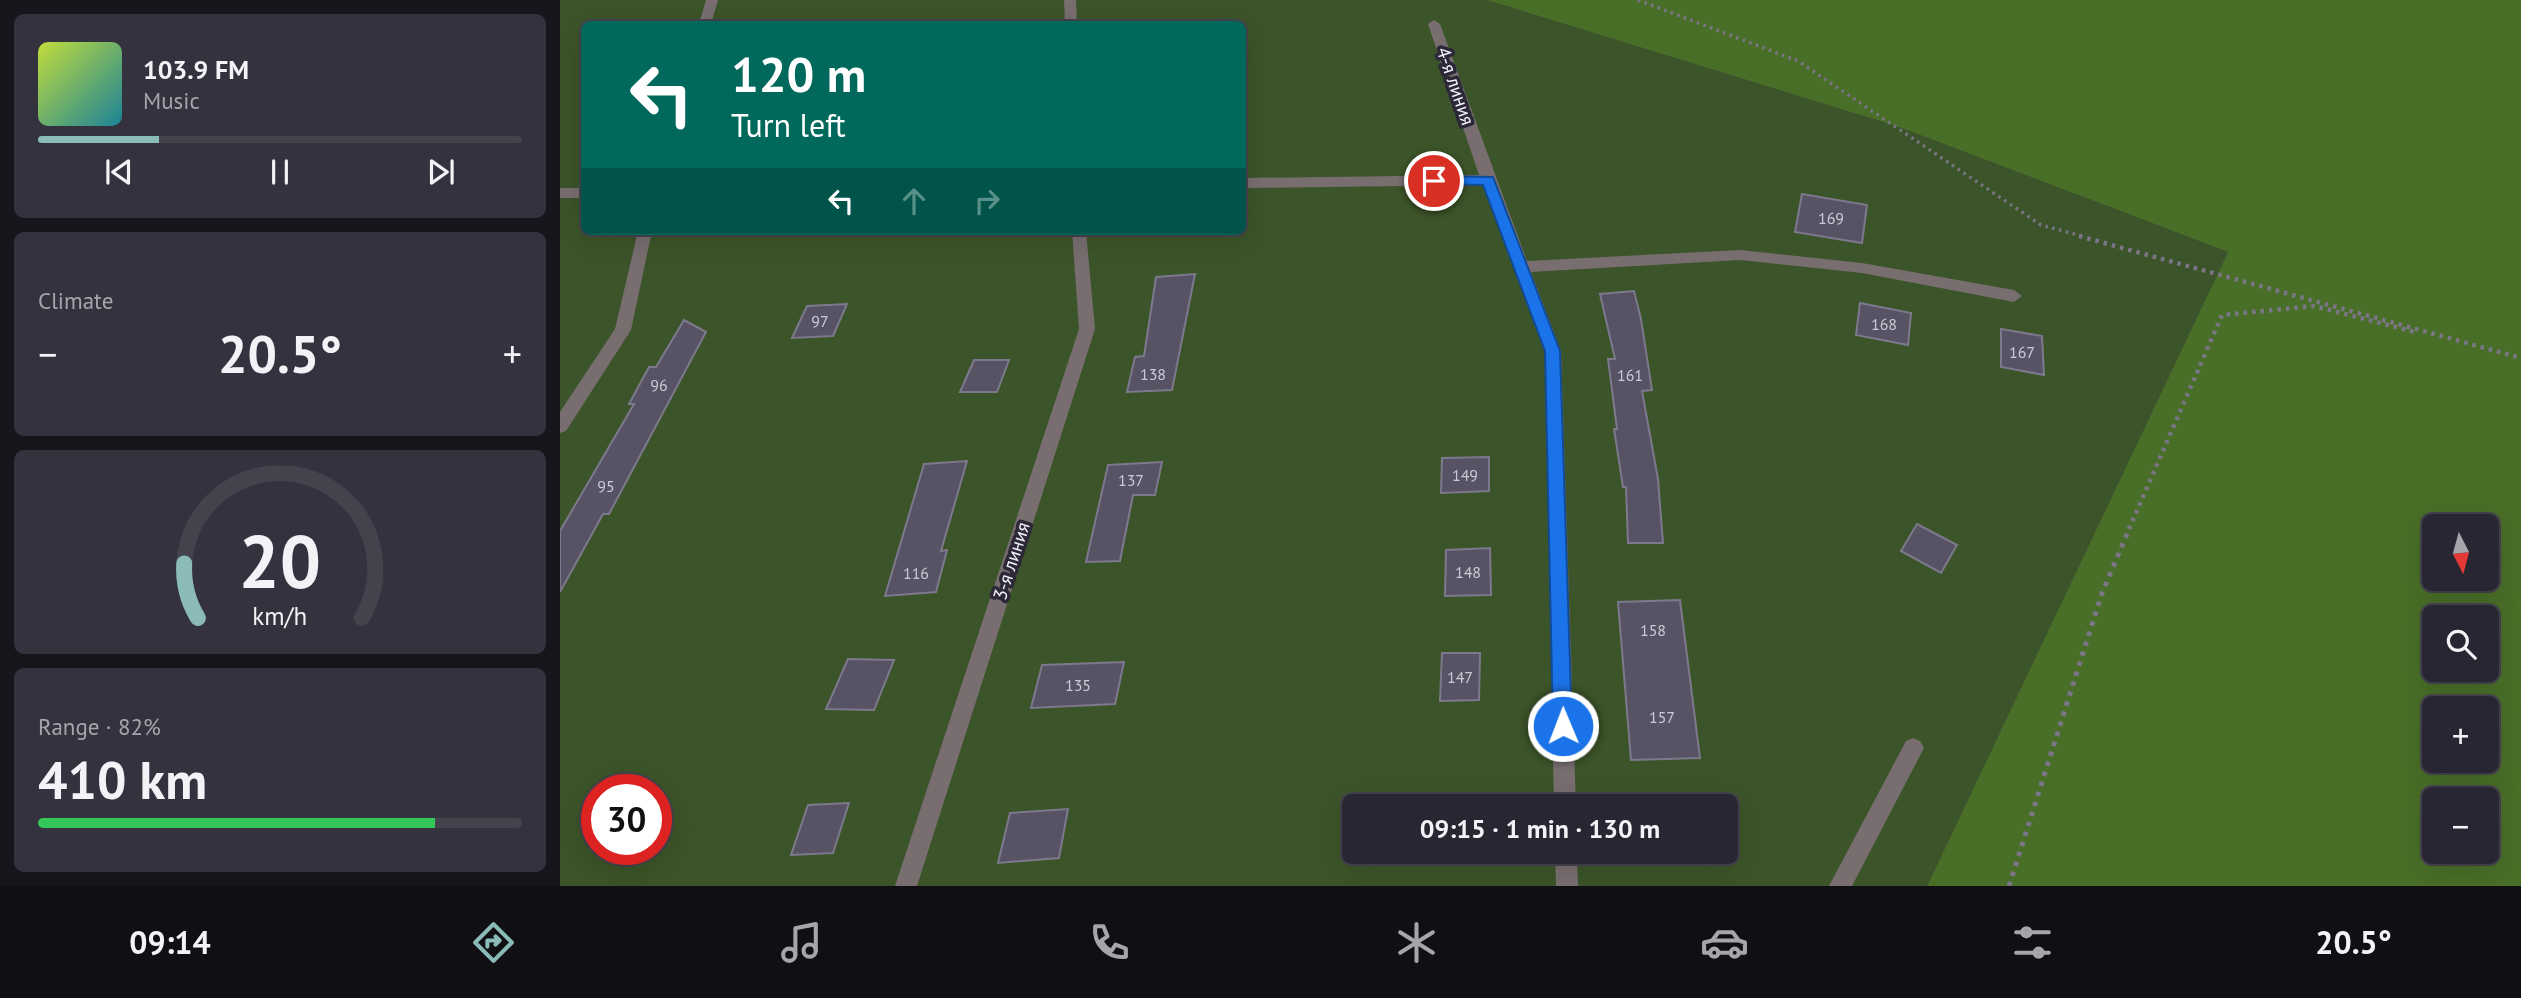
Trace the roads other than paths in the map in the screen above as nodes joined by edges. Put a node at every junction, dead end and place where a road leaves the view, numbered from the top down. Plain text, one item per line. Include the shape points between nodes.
1 (712, 0) edge
2 (1070, 0) edge
3 (706, 21) edge
4 (1070, 21) edge
5 (1434, 24) dead end
6 (1488, 180) junction
7 (1246, 183) edge
8 (560, 193) edge
9 (581, 193) edge
10 (644, 235) edge
11 (1079, 235) edge
12 (1523, 267) junction
13 (2014, 296) dead end
14 (560, 426) edge
15 (1913, 748) dead end
16 (1565, 794) edge
17 (1566, 864) edge
18 (906, 886) edge
19 (1567, 886) edge
20 (1840, 886) edge

1 - 3 street
2 - 4 street
5 - 6 street, 4-я линия
6 - 7 street
6 - 12 street, 4-я линия
8 - 9 street
10 - 14 street via 623,330
11 - 18 street, 3-я линия via 1087,329
12 - 13 street via 1740,255 1862,268
12 - 16 street, 4-я линия via 1553,351
15 - 20 street
17 - 19 street

